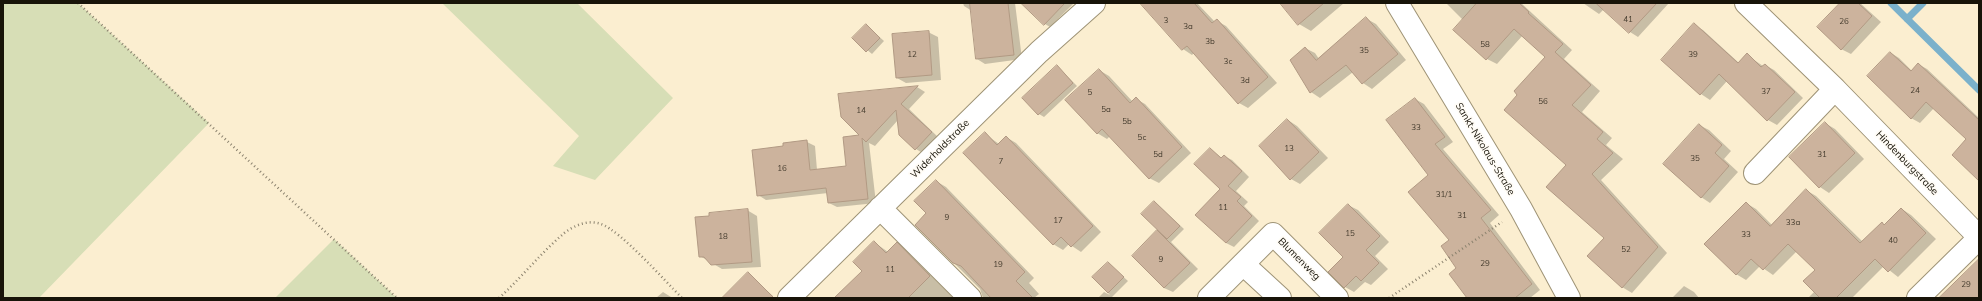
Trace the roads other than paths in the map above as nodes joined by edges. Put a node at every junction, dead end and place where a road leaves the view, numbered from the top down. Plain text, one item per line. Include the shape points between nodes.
1 (1094, 3) edge
2 (1397, 3) edge
3 (1746, 3) edge
4 (1834, 89) junction
5 (1755, 173) dead end
6 (880, 208) junction
7 (1979, 237) edge
8 (1243, 264) junction
9 (789, 298) edge
10 (970, 298) edge
11 (1209, 298) edge
12 (1280, 298) edge
13 (1337, 298) edge
14 (1569, 298) edge
15 (1918, 298) edge

1 - 6 street, Widerholdstraße via 1039,52
2 - 14 street, Sankt-Nikolaus-Straße via 1521,209
3 - 4 street, Hindenburgstraße
4 - 5 street
4 - 7 street, Hindenburgstraße
6 - 9 street, Widerholdstraße
6 - 10 street
7 - 15 street
8 - 11 street, Blumenweg
8 - 12 street
8 - 13 street, Blumenweg via 1273,234

